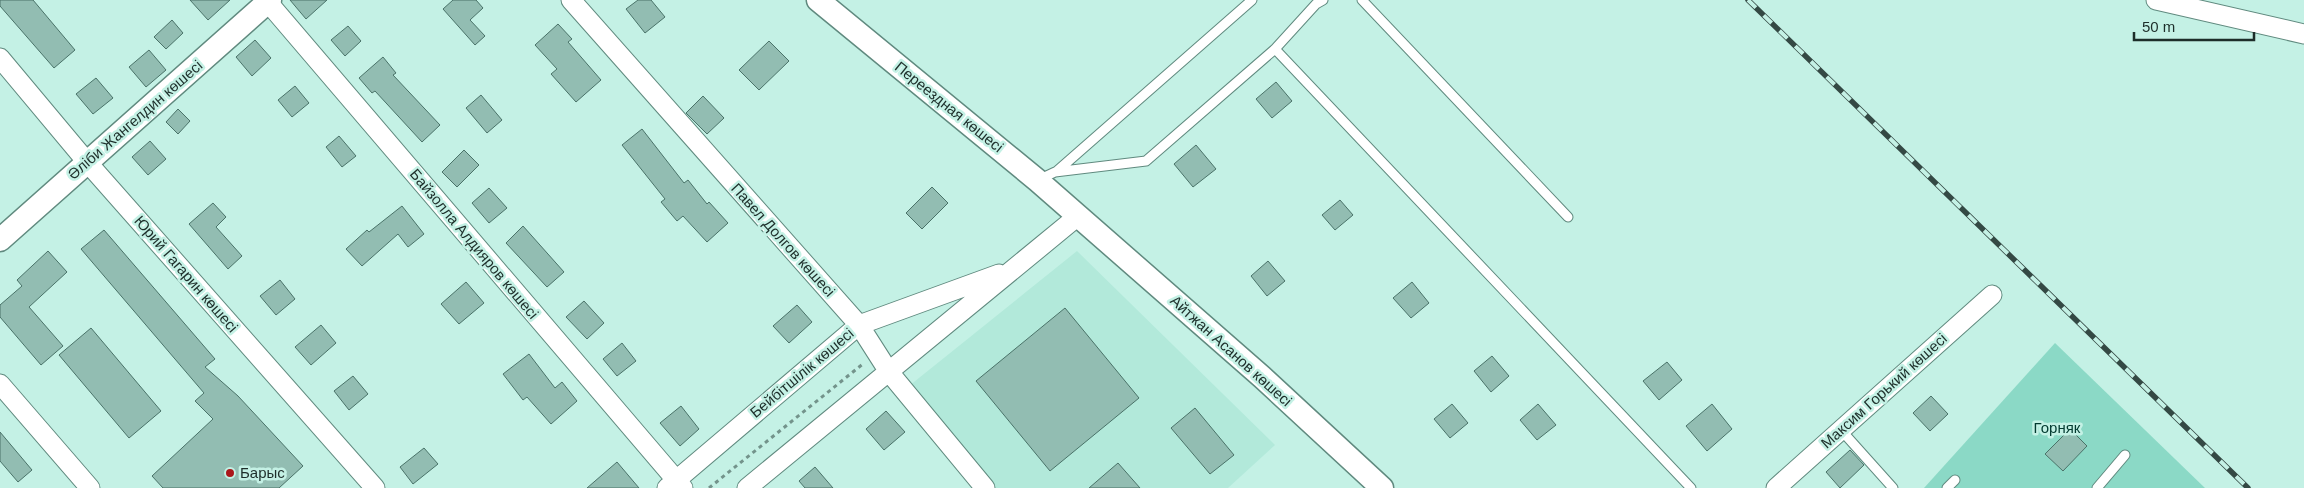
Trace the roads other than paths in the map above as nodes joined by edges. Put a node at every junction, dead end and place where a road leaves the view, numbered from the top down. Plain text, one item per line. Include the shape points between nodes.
1 (571, 0) edge
2 (1252, 0) edge
3 (1323, 0) edge
4 (1362, 0) edge
5 (2156, 0) edge
6 (268, 1) edge
7 (823, 1) edge
8 (2304, 34) edge
9 (1275, 49) junction
10 (0, 58) edge
11 (87, 162) junction
12 (1046, 176) junction
13 (1078, 216) junction
14 (1568, 217) dead end
15 (0, 240) edge
16 (1011, 269) junction
17 (1992, 295) dead end
18 (859, 325) junction
19 (889, 372) junction
20 (0, 384) edge
21 (1841, 430) junction
22 (2126, 455) dead end
23 (1955, 480) dead end
24 (675, 486) edge
25 (90, 488) edge
26 (375, 488) edge
27 (747, 488) edge
28 (985, 488) edge
29 (1381, 488) edge
30 (1691, 488) edge
31 (1776, 488) edge
32 (1894, 488) edge
33 (1947, 488) edge
34 (2097, 488) edge

1 - 18 street, Павел Долгов көшесі
2 - 12 lane
3 - 9 lane
4 - 14 lane
5 - 8 street
6 - 11 street, Әліби Жангелдин көшесі
6 - 24 street, Байзолла Алдияров көшесі
7 - 12 street, Переездная көшесі
9 - 12 lane via 1146,161
9 - 30 lane
10 - 11 street, Юрий Гагарин көшесі
11 - 15 street, Әліби Жангелдин көшесі
11 - 26 street, Юрий Гагарин көшесі
12 - 13 street, Переездная көшесі
13 - 16 street, Бейбітшілік көшесі
13 - 29 street, Айтжан Асанов көшесі via 1262,377
16 - 18 street, Бейбітшілік көшесі
16 - 19 street, Бейбітшілік көшесі
17 - 21 street, Максим Горький көшесі
18 - 19 street, Павел Долгов көшесі
18 - 24 street, Бейбітшілік көшесі
19 - 27 street, Бейбітшілік көшесі
19 - 28 street, Павел Долгов көшесі
20 - 25 street
21 - 31 street, Максим Горький көшесі
21 - 32 lane
22 - 34 lane
23 - 33 lane

